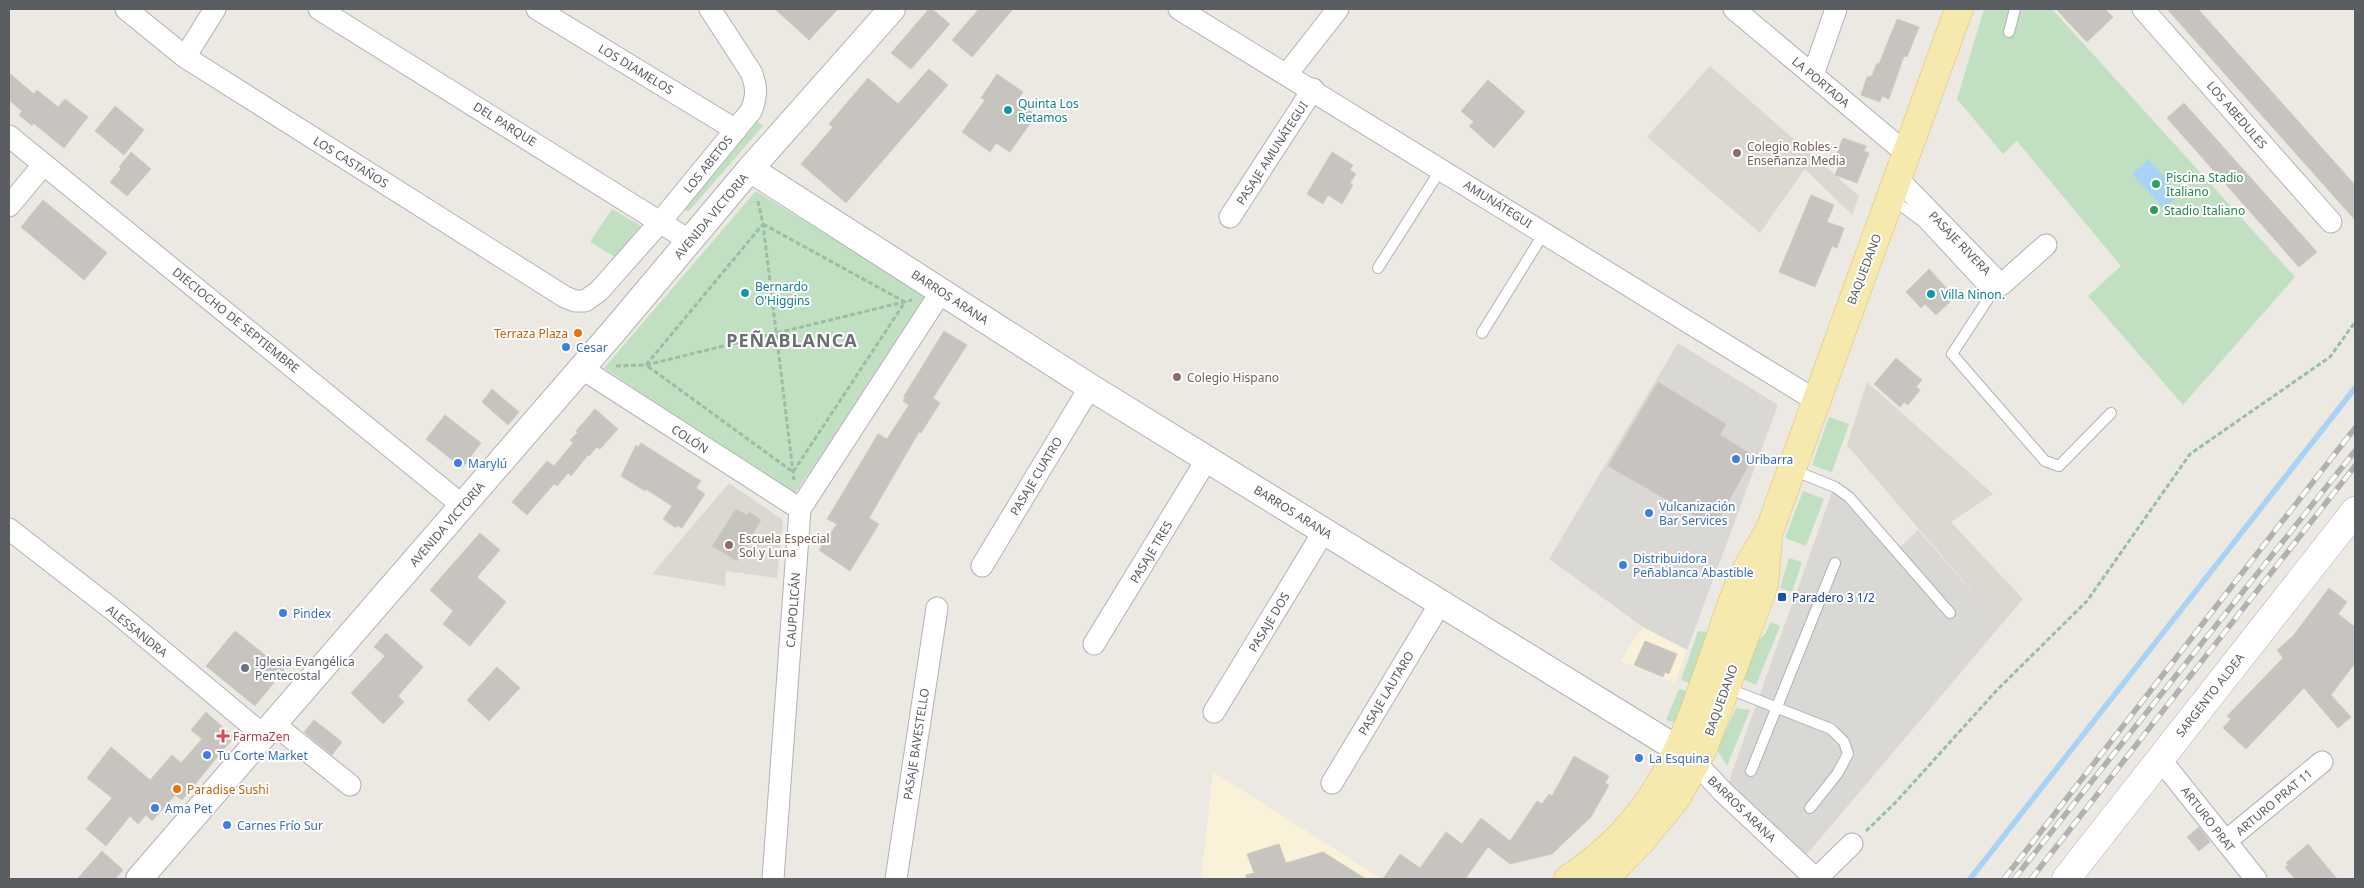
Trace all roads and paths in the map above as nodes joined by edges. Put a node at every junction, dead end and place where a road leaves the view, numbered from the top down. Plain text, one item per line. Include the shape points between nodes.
1 (126, 9) edge
2 (215, 9) edge
3 (318, 9) edge
4 (536, 9) edge
5 (710, 9) edge
6 (892, 9) edge
7 (1179, 9) edge
8 (1338, 9) edge
9 (1734, 9) edge
10 (1836, 9) edge
11 (1959, 9) edge
12 (2015, 9) edge
13 (2143, 9) edge
14 (2009, 32) dead end
15 (184, 57) junction
16 (1287, 74) junction
17 (1813, 75) junction
18 (1313, 89) junction
19 (736, 130) junction
20 (9, 136) edge
21 (44, 164) junction
22 (750, 169) junction
23 (1441, 169) junction
24 (1899, 177) junction
25 (9, 206) edge
26 (1230, 217) dead end
27 (661, 221) junction
28 (2331, 222) dead end
29 (764, 224) junction
30 (1544, 232) junction
31 (690, 241) junction
32 (2046, 245) dead end
33 (1378, 268) dead end
34 (941, 292) junction
35 (585, 301) joint
36 (905, 302) junction
37 (2355, 322) edge
38 (1482, 333) dead end
39 (776, 335) junction
40 (646, 365) junction
41 (581, 368) junction
42 (1090, 387) junction
43 (1815, 400) junction
44 (2111, 413) dead end
45 (1208, 459) junction
46 (1791, 469) junction
47 (793, 472) junction
48 (463, 506) junction
49 (800, 510) junction
50 (2355, 511) edge
51 (9, 529) edge
52 (1770, 530) junction
53 (1324, 531) junction
54 (1835, 563) dead end
55 (982, 566) dead end
56 (1441, 602) junction
57 (937, 608) dead end
58 (1950, 613) dead end
59 (1094, 644) dead end
60 (1726, 688) junction
61 (1777, 707) junction
62 (1214, 712) dead end
63 (269, 729) junction
64 (1687, 756) junction
65 (2160, 758) junction
66 (2322, 762) dead end
67 (1751, 771) dead end
68 (1332, 783) dead end
69 (350, 785) dead end
70 (1677, 797) junction
71 (1810, 808) dead end
72 (2226, 841) junction
73 (1852, 844) joint
74 (139, 879) edge
75 (773, 879) edge
76 (896, 879) edge
77 (1568, 879) edge
78 (1601, 879) edge
79 (1618, 879) edge
80 (1816, 879) edge
81 (2066, 879) edge
82 (2256, 879) edge

1 - 15 street, LOS CASTAÑOS
2 - 15 street
3 - 27 street, DEL PARQUE
4 - 19 street, LOS DIAMELOS
5 - 19 street, LOS ABETOS via 756,83 756,99 751,111
6 - 22 street, AVENIDA VICTORIA
7 - 16 street, AMUNÁTEGUI
8 - 16 street
9 - 17 street, LA PORTADA
10 - 17 street
11 - 24 main road, BAQUEDANO
12 - 14 lane
13 - 28 street, LOS ABEDULES
15 - 35 street, LOS CASTAÑOS via 565,297
16 - 18 street, AMUNÁTEGUI
17 - 24 street, LA PORTADA
18 - 23 street, AMUNÁTEGUI
18 - 26 street, PASAJE AMUNÁTEGUI
19 - 27 street, LOS ABETOS
20 - 21 street, DIECIOCHO DE SEPTIEMBRE
21 - 25 street
21 - 48 street, DIECIOCHO DE SEPTIEMBRE
22 - 29 path
22 - 31 street, AVENIDA VICTORIA
22 - 34 street, BARROS ARANA
23 - 30 street, AMUNÁTEGUI
23 - 33 lane
24 - 32 street, PASAJE RIVERA via 2001,285
24 - 43 main road, BAQUEDANO
24 - 44 lane via 1923,222 1987,291 1988,299 1952,354 2045,461 2060,466
27 - 31 street, DEL PARQUE
27 - 35 street, LOS ABETOS via 599,291
29 - 36 path
29 - 39 path
29 - 40 path
30 - 38 lane
30 - 43 street, AMUNÁTEGUI
31 - 41 street, AVENIDA VICTORIA
34 - 36 path
34 - 42 street, BARROS ARANA
34 - 49 street, CAUPOLICÁN
36 - 39 path
36 - 47 path
37 - 73 path via 2330,357 2190,454 2087,601 1997,690 1896,802
39 - 40 path
39 - 47 path
40 - 41 path
40 - 47 path
41 - 48 street, AVENIDA VICTORIA
41 - 49 street, COLÓN
42 - 45 street, BARROS ARANA
42 - 55 street, PASAJE CUATRO
43 - 46 main road, BAQUEDANO
45 - 53 street, BARROS ARANA
45 - 59 street, PASAJE TRES
46 - 52 main road, BAQUEDANO
46 - 58 lane via 1835,487 1849,497
47 - 49 path
48 - 63 street, AVENIDA VICTORIA
49 - 75 street, CAUPOLICÁN
50 - 65 main road, SARGENTO ALDEA
51 - 63 street, ALESSANDRA
52 - 60 main road, BAQUEDANO via 1764,585
52 - 64 main road, BAQUEDANO via 1740,582
53 - 56 street, BARROS ARANA
53 - 62 street, PASAJE DOS
54 - 61 lane
56 - 64 street, BARROS ARANA
56 - 68 street, PASAJE LAUTARO
57 - 76 street, PASAJE BAVESTELLO
60 - 61 lane
60 - 64 main road, BAQUEDANO via 1703,749
61 - 67 lane
61 - 71 lane via 1831,729 1844,742 1848,754 1837,774
63 - 69 street, ALESSANDRA
63 - 74 street, AVENIDA VICTORIA
64 - 70 main road, BAQUEDANO
64 - 77 main road via 1614,843
64 - 80 street, BARROS ARANA
65 - 72 street, ARTURO PRAT
65 - 81 main road, SARGENTO ALDEA
66 - 72 street, ARTURO PRAT 11
70 - 78 main road via 1643,839
70 - 79 street, BAQUEDANO via 1656,834
72 - 82 street, ARTURO PRAT
73 - 80 street

